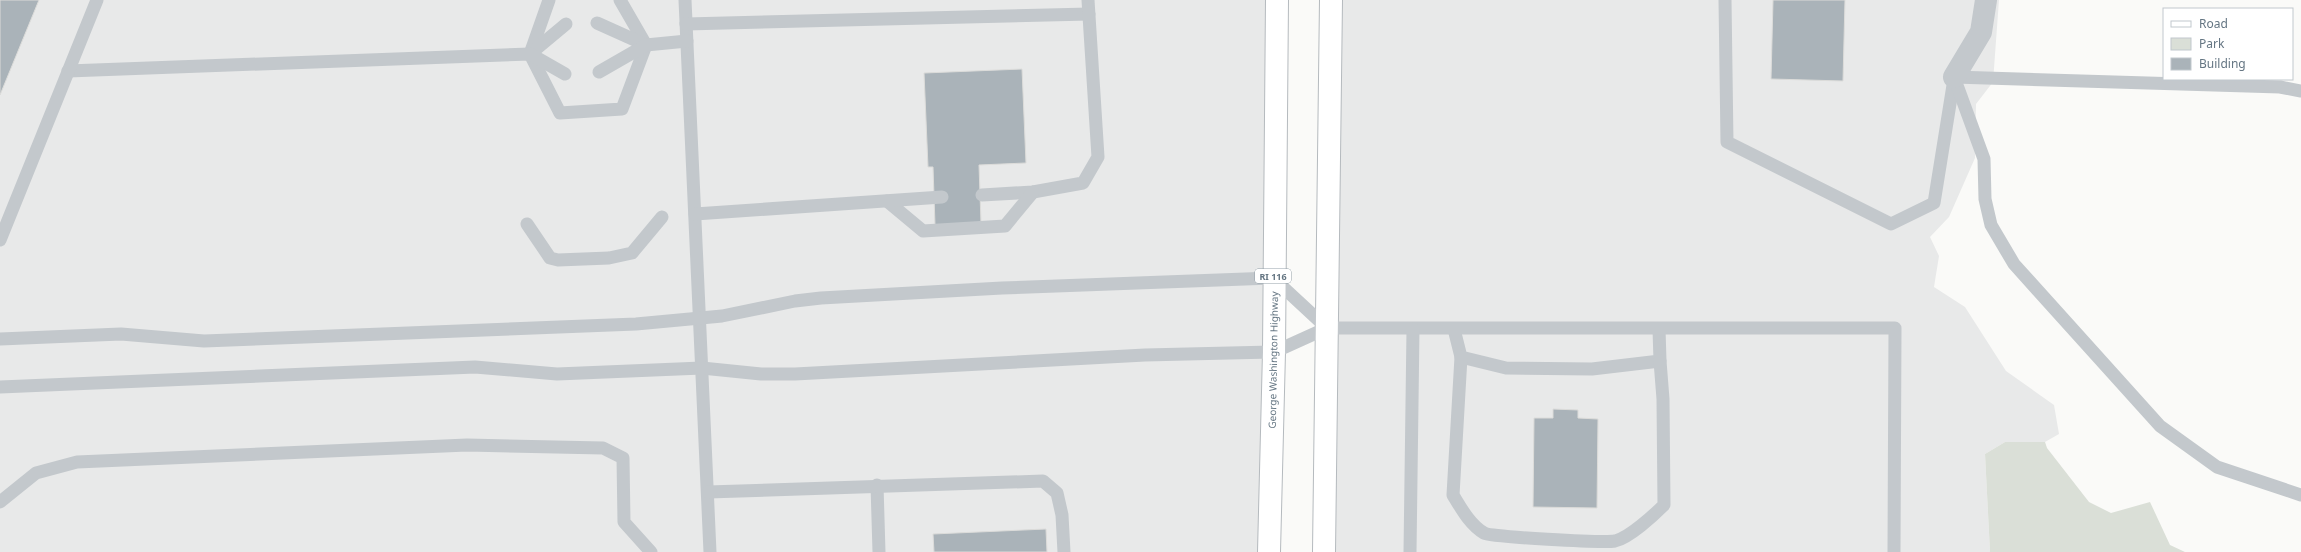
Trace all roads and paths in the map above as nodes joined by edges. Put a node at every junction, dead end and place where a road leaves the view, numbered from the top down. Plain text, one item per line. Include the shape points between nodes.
1 (97, 0) edge
2 (549, 0) edge
3 (620, 0) edge
4 (685, 0) edge
5 (1088, 0) edge
6 (1277, 0) edge
7 (1331, 0) edge
8 (1725, 0) edge
9 (1986, 0) edge
10 (1089, 14) junction
11 (597, 23) dead end
12 (566, 24) dead end
13 (686, 24) junction
14 (687, 41) junction
15 (646, 45) junction
16 (530, 54) junction
17 (68, 71) junction
18 (599, 72) dead end
19 (565, 74) dead end
20 (1954, 77) junction
21 (2301, 91) edge
22 (1033, 192) junction
23 (982, 195) dead end
24 (942, 197) dead end
25 (887, 201) junction
26 (695, 214) junction
27 (662, 217) dead end
28 (527, 224) dead end
29 (0, 240) edge
30 (1273, 278) junction
31 (700, 319) junction
32 (1327, 328) junction
33 (1659, 328) junction
34 (1413, 329) junction
35 (1454, 329) junction
36 (0, 339) edge
37 (1274, 352) junction
38 (1461, 357) junction
39 (1660, 361) junction
40 (702, 368) junction
41 (0, 387) edge
42 (877, 485) junction
43 (708, 492) junction
44 (2301, 496) edge
45 (0, 502) edge
46 (650, 552) edge
47 (710, 552) edge
48 (879, 552) edge
49 (1064, 552) edge
50 (1269, 552) edge
51 (1324, 552) edge
52 (1410, 552) edge
53 (1894, 552) edge

1 - 17 lane
2 - 16 lane
3 - 15 lane
4 - 13 lane
5 - 10 lane
6 - 30 main road, George Washington Highway / RI 116
7 - 32 main road
8 - 20 lane via 1726,142 1892,224 1934,203
9 - 20 street via 1981,32
10 - 13 lane
10 - 22 lane via 1098,158 1083,183
11 - 15 lane
12 - 16 lane
13 - 14 lane
14 - 15 lane
14 - 26 lane
15 - 16 lane via 622,108 614,109 560,113
15 - 18 lane
16 - 17 lane
16 - 19 lane
17 - 29 lane
20 - 21 lane via 2280,88
20 - 44 lane via 1984,159 1986,198 1991,225 2014,264 2160,426 2217,467
22 - 23 lane
22 - 25 lane via 1005,226 923,231
24 - 25 lane
25 - 26 lane
26 - 31 lane
27 - 28 lane via 632,253 609,258 550,258
30 - 31 lane via 821,298
30 - 32 lane
30 - 37 main road, George Washington Highway / RI 116
31 - 36 lane via 636,324 204,340 121,334
31 - 40 lane
32 - 34 lane
32 - 37 lane
32 - 51 main road
33 - 35 lane
33 - 39 lane
33 - 53 lane via 1895,328
34 - 35 lane
34 - 52 lane
35 - 38 lane
37 - 40 lane via 1145,355 788,374
37 - 50 main road, George Washington Highway / RI 116
38 - 39 lane via 1506,368 1592,368
38 - 39 lane via 1453,495 1465,515 1484,533 1588,542 1616,540 1645,522 1664,505
40 - 41 lane via 557,374 474,368
40 - 43 lane
42 - 43 lane
42 - 48 lane
42 - 49 lane via 1043,481 1057,493 1062,514
43 - 47 lane
45 - 46 lane via 36,473 77,462 467,446 602,448 623,458 624,522

